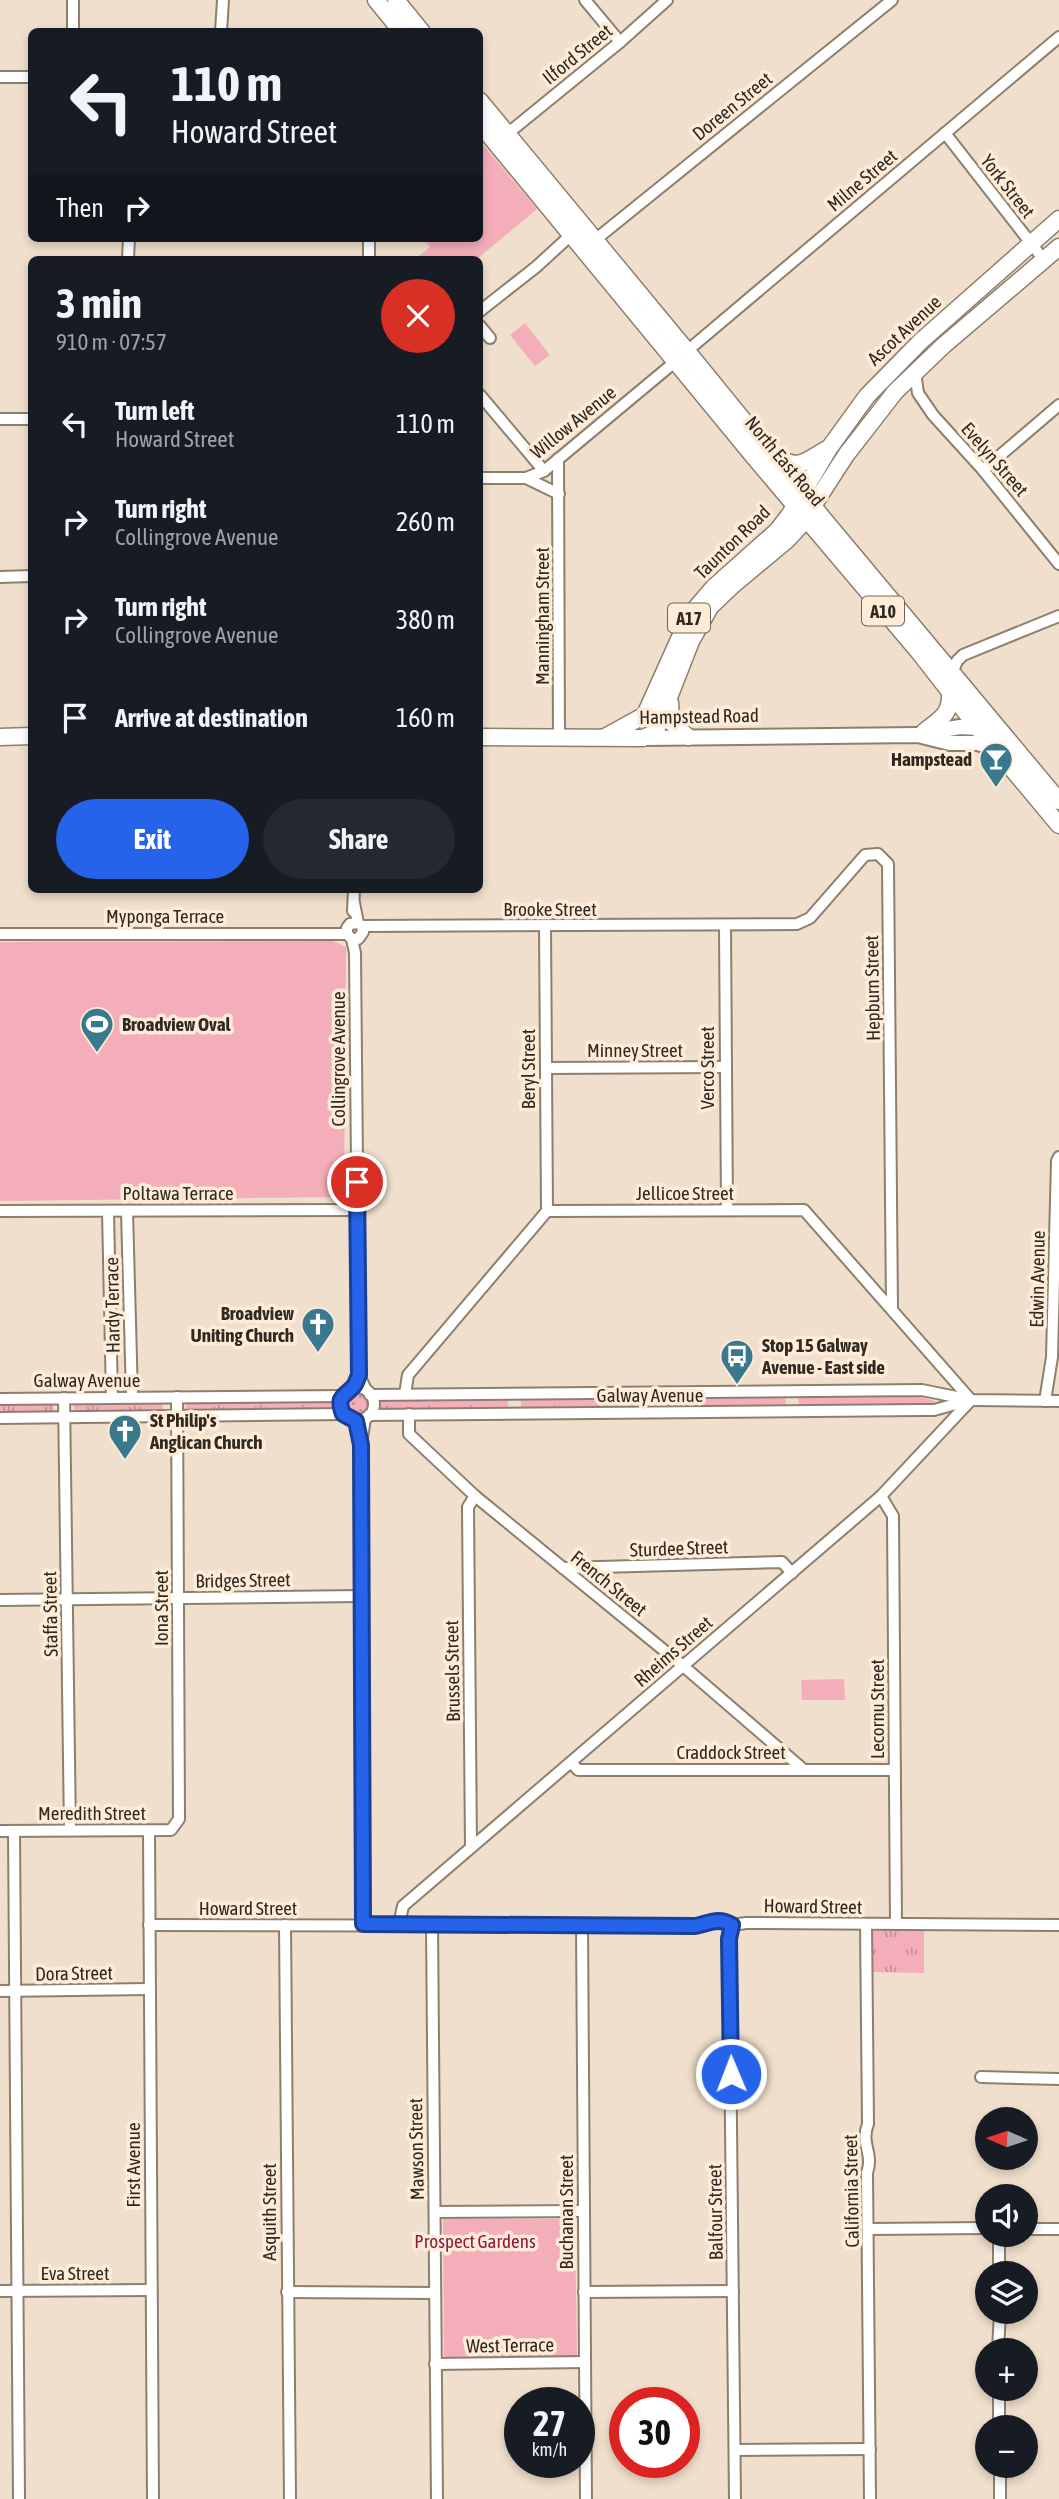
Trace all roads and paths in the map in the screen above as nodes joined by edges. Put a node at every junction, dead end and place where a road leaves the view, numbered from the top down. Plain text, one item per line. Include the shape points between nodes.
1 (73, 0) edge
2 (223, 0) edge
3 (376, 0) edge
4 (396, 0) edge
5 (585, 0) edge
6 (667, 0) edge
7 (892, 0) edge
8 (72, 28) edge
9 (221, 28) edge
10 (399, 28) edge
11 (419, 28) edge
12 (1059, 37) edge
13 (620, 42) junction
14 (0, 77) edge
15 (28, 77) edge
16 (483, 106) edge
17 (483, 126) edge
18 (946, 133) junction
19 (501, 139) junction
20 (1059, 219) edge
21 (571, 235) junction
22 (589, 244) junction
23 (1031, 244) junction
24 (1059, 247) edge
25 (1044, 260) junction
26 (483, 309) edge
27 (483, 330) edge
28 (490, 338) dead end
29 (682, 356) junction
30 (915, 372) junction
31 (483, 399) edge
32 (1059, 405) edge
33 (0, 419) edge
34 (28, 419) edge
35 (830, 447) junction
36 (767, 451) junction
37 (558, 459) junction
38 (983, 470) junction
39 (544, 471) junction
40 (483, 478) edge
41 (526, 478) junction
42 (559, 494) junction
43 (804, 506) junction
44 (1059, 564) edge
45 (0, 576) edge
46 (28, 576) edge
47 (1059, 616) edge
48 (953, 673) junction
49 (950, 692) junction
50 (670, 696) junction
51 (978, 728) junction
52 (921, 734) junction
53 (28, 736) edge
54 (0, 737) edge
55 (483, 737) edge
56 (559, 737) junction
57 (688, 737) junction
58 (602, 738) junction
59 (643, 738) junction
60 (1000, 741) junction
61 (1059, 801) edge
62 (1059, 825) edge
63 (354, 893) edge
64 (725, 926) junction
65 (545, 927) junction
66 (355, 931) junction
67 (0, 934) edge
68 (724, 1067) junction
69 (546, 1068) junction
70 (1059, 1157) edge
71 (357, 1210) junction
72 (727, 1210) junction
73 (0, 1211) edge
74 (108, 1211) junction
75 (127, 1211) junction
76 (547, 1212) junction
77 (892, 1309) junction
78 (1056, 1357) edge
79 (359, 1375) junction
80 (353, 1388) junction
81 (368, 1392) junction
82 (405, 1394) junction
83 (342, 1396) junction
84 (132, 1397) junction
85 (177, 1397) junction
86 (64, 1398) junction
87 (112, 1398) junction
88 (0, 1399) edge
89 (971, 1400) junction
90 (1045, 1401) junction
91 (1059, 1401) edge
92 (343, 1414) junction
93 (409, 1414) junction
94 (177, 1415) junction
95 (0, 1418) edge
96 (65, 1418) junction
97 (363, 1418) junction
98 (475, 1496) junction
99 (881, 1496) junction
100 (563, 1569) junction
101 (792, 1573) junction
102 (360, 1596) junction
103 (178, 1599) junction
104 (0, 1600) edge
105 (68, 1600) junction
106 (682, 1665) junction
107 (571, 1762) junction
108 (804, 1770) junction
109 (895, 1770) junction
110 (180, 1819) joint
111 (70, 1830) junction
112 (149, 1830) junction
113 (0, 1831) edge
114 (14, 1831) junction
115 (471, 1847) junction
116 (363, 1924) junction
117 (866, 1924) junction
118 (896, 1924) junction
119 (149, 1925) junction
120 (399, 1925) junction
121 (432, 1925) junction
122 (582, 1925) junction
123 (732, 1925) junction
124 (1059, 1925) edge
125 (285, 1926) junction
126 (149, 1989) junction
127 (0, 1991) edge
128 (16, 1991) junction
129 (981, 2077) dead end
130 (1059, 2078) edge
131 (583, 2211) junction
132 (435, 2212) junction
133 (975, 2228) edge
134 (869, 2229) junction
135 (1038, 2229) edge
136 (1059, 2229) edge
137 (151, 2290) junction
138 (0, 2291) edge
139 (19, 2291) junction
140 (733, 2291) junction
141 (288, 2292) junction
142 (584, 2292) junction
143 (434, 2293) junction
144 (585, 2362) junction
145 (435, 2364) junction
146 (870, 2449) junction
147 (736, 2450) junction
148 (1000, 2478) edge
149 (19, 2499) edge
150 (153, 2499) edge
151 (290, 2499) edge
152 (437, 2499) edge
153 (586, 2499) edge
154 (735, 2499) edge
155 (870, 2499) edge
156 (1000, 2499) edge

1 - 8 street
2 - 9 street
3 - 10 highway
4 - 11 highway
5 - 13 street
6 - 13 street, Ilford Street
7 - 22 street, Doreen Street
12 - 18 street, Milne Street
13 - 19 street, Ilford Street
14 - 15 street
16 - 19 highway, North East Road / A10
17 - 19 highway, North East Road / A10
18 - 23 street, York Street
18 - 29 street, Milne Street
19 - 21 highway, North East Road / A10
19 - 22 highway, North East Road / A10
20 - 23 highway, Ascot Avenue / A17
21 - 22 highway, North East Road / A10
21 - 26 street
22 - 29 highway, North East Road / A10
23 - 25 street, York Street
23 - 35 highway, Ascot Avenue / A17 via 890,370
24 - 25 highway, Ascot Avenue / A17
25 - 30 highway, Ascot Avenue / A17
27 - 28 street
29 - 36 highway, North East Road / A10
29 - 37 street, Willow Avenue
29 - 43 highway, North East Road / A10
30 - 38 street, Evelyn Street via 918,393 933,415
30 - 43 highway, Ascot Avenue / A17
31 - 39 street
32 - 38 street
33 - 34 street
35 - 36 highway via 793,465
35 - 43 highway, Ascot Avenue / A17
36 - 43 highway, North East Road / A10
37 - 39 street, Willow Avenue
37 - 42 street, Manningham Street
38 - 44 street, Evelyn Street
39 - 41 street, Willow Avenue
40 - 41 street, Willow Avenue
41 - 42 street
42 - 56 street, Manningham Street
43 - 48 highway, North East Road / A10
43 - 49 highway, North East Road / A10
43 - 50 highway, Taunton Road / A17 via 787,540 710,607
43 - 58 highway, Taunton Road / A17 via 696,606 645,715
45 - 46 street
47 - 48 street via 963,655
48 - 60 highway, North East Road / A10
49 - 51 highway, North East Road / A10
49 - 52 highway via 946,714
50 - 57 highway via 671,722
50 - 59 highway, Taunton Road / A17 via 655,733
51 - 52 main road, Hampstead Road
51 - 60 highway
52 - 57 main road, Hampstead Road
52 - 60 main road, Hampstead Road via 950,743
53 - 54 highway
55 - 56 highway, Hampstead Road / A17
56 - 58 highway, Hampstead Road / A17
57 - 59 main road, Hampstead Road
58 - 59 highway, Hampstead Road / A17
60 - 61 highway, North East Road / A10
60 - 62 highway, North East Road / A10
63 - 66 street, Collingrove Avenue
64 - 65 street, Brooke Street
64 - 68 street, Verco Street
64 - 77 street, Hepburn Street via 797,924 810,918 866,855 878,854 888,864
65 - 66 street, Brooke Street
65 - 69 street, Beryl Street
66 - 67 street, Myponga Terrace
66 - 71 street, Collingrove Avenue
68 - 69 street, Minney Street
68 - 72 street, Verco Street
69 - 76 street, Beryl Street
70 - 78 street, Edwin Avenue
71 - 75 street, Poltawa Terrace
71 - 79 street, Collingrove Avenue
72 - 76 street, Jellicoe Street
72 - 77 street, Jellicoe Street via 804,1210
73 - 74 street, Poltawa Terrace
74 - 75 street, Poltawa Terrace
74 - 87 street, Hardy Terrace
75 - 84 street, Hardy Terrace
76 - 82 street via 408,1375
77 - 89 street, Jellicoe Street
78 - 90 street, Edwin Avenue
79 - 80 street, Collingrove Avenue
79 - 81 street, Collingrove Avenue
80 - 81 street
80 - 83 street
81 - 82 street, Galway Avenue
81 - 97 street via 373,1407
82 - 89 street, Galway Avenue via 922,1390
83 - 85 street, Galway Avenue
83 - 92 street
84 - 85 street, Galway Avenue
84 - 87 street, Galway Avenue
85 - 94 street, Iona Street
86 - 87 street, Galway Avenue
86 - 88 street, Galway Avenue
86 - 96 street, Staffa Street
89 - 90 street, Galway Avenue
89 - 93 street, Galway Avenue via 934,1410
89 - 99 street, Rheims Street
90 - 91 street, Galway Avenue
92 - 94 street, Galway Avenue
92 - 97 street
93 - 97 street, Galway Avenue
93 - 98 street, French Street via 409,1434
94 - 96 street, Galway Avenue
94 - 103 street, Iona Street
95 - 96 street, Galway Avenue
96 - 105 street, Staffa Street
97 - 102 street
98 - 100 street, French Street
98 - 115 street, Brussels Street via 468,1507
99 - 101 street, Rheims Street
99 - 109 street, Lecornu Street via 893,1516
100 - 101 street, Sturdee Street via 782,1562
100 - 106 street, French Street
101 - 106 street, Rheims Street
102 - 103 street, Bridges Street
102 - 116 street
103 - 105 street, Bridges Street
103 - 110 street, Iona Street
104 - 105 street, Bridges Street
105 - 111 street, Staffa Street
106 - 107 street, Rheims Street
106 - 108 street, French Street
107 - 108 street, Craddock Street via 578,1770
107 - 115 street, Rheims Street
108 - 109 street, Craddock Street
109 - 118 street, Lecornu Street
110 - 112 street, Meredith Street via 171,1830
111 - 112 street, Meredith Street
111 - 114 street, Meredith Street
112 - 119 street, First Avenue
113 - 114 street, Meredith Street
114 - 128 street
115 - 120 street, Rheims Street via 403,1906
116 - 120 street, Howard Street
116 - 125 street, Howard Street
117 - 118 street, Howard Street
117 - 123 street, Howard Street
117 - 134 street, California Street via 864,2142 870,2156
118 - 124 street, Howard Street
119 - 125 street, Howard Street
119 - 126 street, First Avenue
120 - 121 street, Howard Street
121 - 122 street, Howard Street
121 - 132 street, Mawson Street
122 - 123 street, Howard Street via 695,1926 724,1920
122 - 131 street, Buchanan Street
123 - 140 street, Balfour Street
125 - 141 street, Asquith Street
126 - 128 street, Dora Street
126 - 137 street, First Avenue
127 - 128 street, Dora Street
128 - 139 street
129 - 130 street
131 - 132 street
131 - 142 street, Buchanan Street
132 - 143 street, Mawson Street
133 - 134 street
134 - 146 street, California Street
135 - 136 street
137 - 139 street, Eva Street
137 - 150 street, First Avenue
138 - 139 street, Eva Street
139 - 149 street
140 - 142 street
140 - 147 street, Balfour Street
141 - 143 street
141 - 151 street, Asquith Street
142 - 144 street, Buchanan Street
143 - 145 street, Mawson Street
144 - 145 street, West Terrace
144 - 153 street, Buchanan Street
145 - 152 street, Mawson Street
146 - 147 street
146 - 155 street, California Street
147 - 154 street, Balfour Street
148 - 156 street

